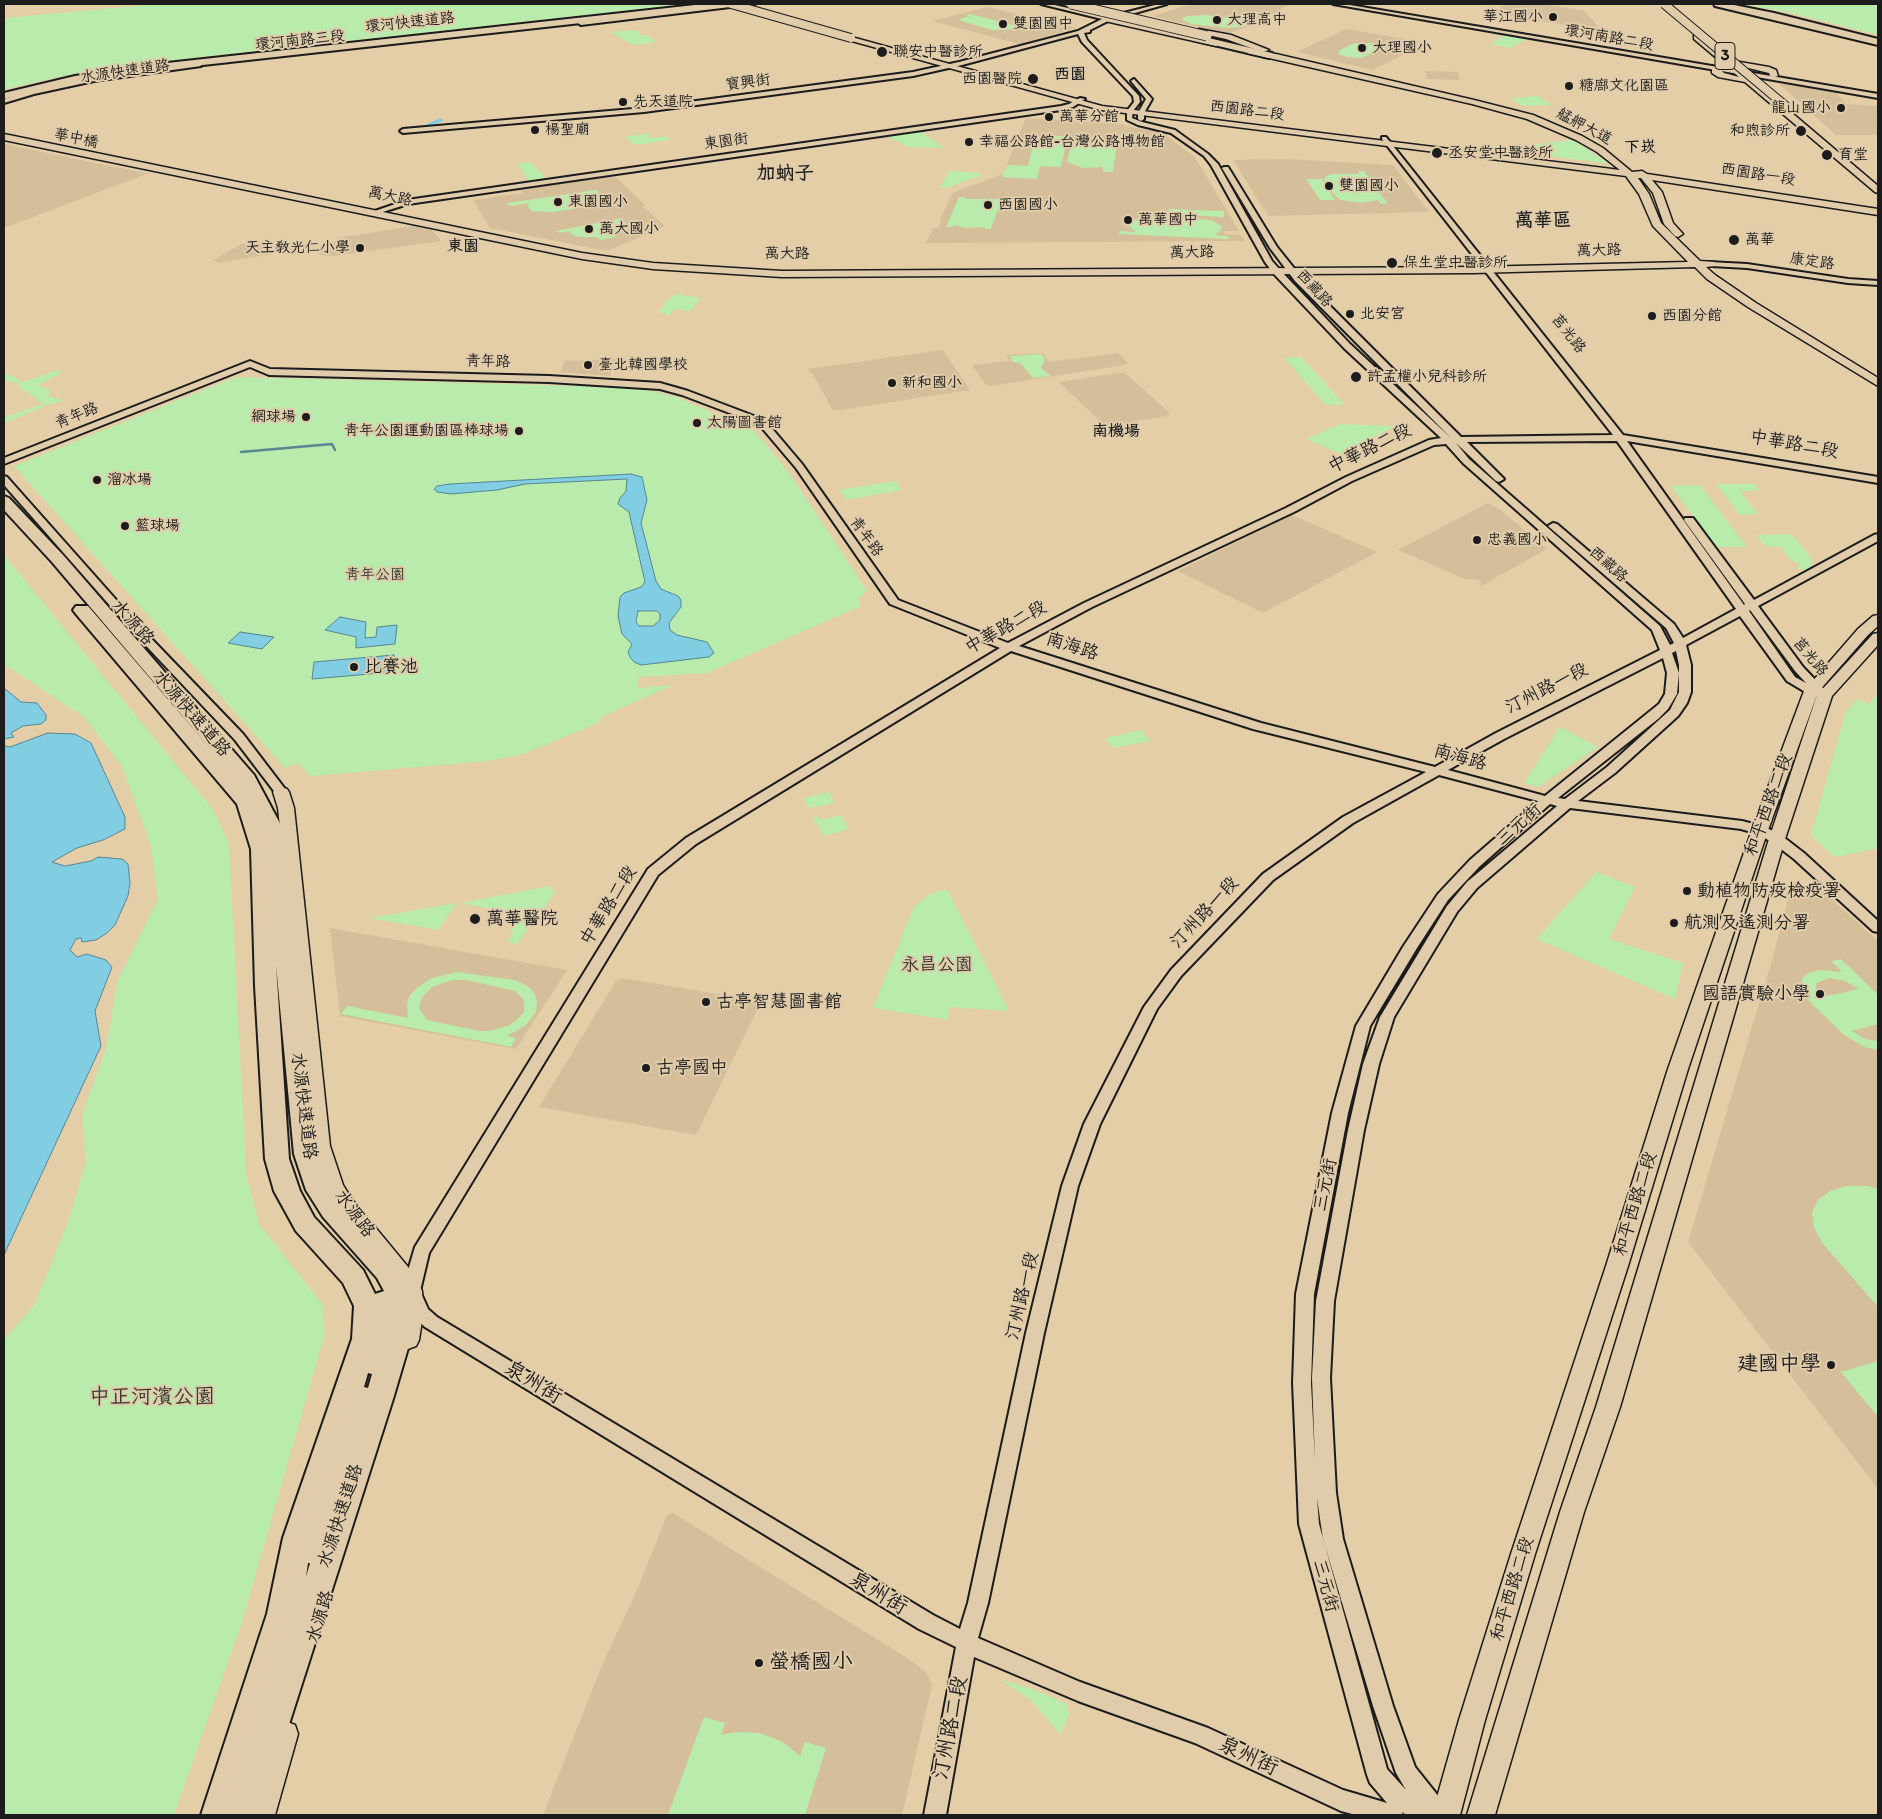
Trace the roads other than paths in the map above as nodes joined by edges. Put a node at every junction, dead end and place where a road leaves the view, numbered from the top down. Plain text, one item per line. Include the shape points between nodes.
1 (704, 4) edge
2 (725, 4) edge
3 (731, 4) edge
4 (738, 4) edge
5 (752, 4) edge
6 (1044, 4) edge
7 (1061, 4) edge
8 (1071, 4) edge
9 (1164, 4) edge
10 (1174, 4) edge
11 (1336, 4) edge
12 (1349, 4) edge
13 (1659, 4) edge
14 (1664, 4) edge
15 (1670, 4) edge
16 (1704, 4) edge
17 (1710, 4) edge
18 (1735, 4) edge
19 (1720, 5) edge
20 (1153, 9) junction
21 (1131, 15) junction
22 (1111, 20) junction
23 (1080, 32) junction
24 (854, 38) junction
25 (1877, 40) edge
26 (332, 46) junction
27 (1252, 47) junction
28 (1269, 55) junction
29 (247, 56) junction
30 (960, 64) junction
31 (1742, 64) junction
32 (950, 66) junction
33 (1716, 68) junction
34 (1736, 71) junction
35 (1129, 76) dead end
36 (1751, 76) junction
37 (1774, 76) junction
38 (1878, 95) edge
39 (4, 96) edge
40 (1081, 101) junction
41 (1787, 108) junction
42 (1137, 110) junction
43 (1799, 122) junction
44 (1809, 122) junction
45 (4, 130) edge
46 (403, 131) dead end
47 (4, 138) edge
48 (1385, 140) junction
49 (1398, 142) junction
50 (146, 165) junction
51 (1634, 173) junction
52 (1878, 181) edge
53 (1878, 190) edge
54 (1878, 211) edge
55 (376, 212) junction
56 (1696, 264) junction
57 (1711, 264) junction
58 (1275, 269) junction
59 (1291, 269) junction
60 (1493, 269) junction
61 (1878, 283) edge
62 (1877, 380) edge
63 (1624, 438) junction
64 (1460, 439) junction
65 (1448, 440) junction
66 (4, 461) edge
67 (4, 479) edge
68 (1878, 480) edge
69 (4, 500) edge
70 (4, 518) edge
71 (1878, 537) edge
72 (894, 602) joint
73 (1745, 608) junction
74 (1878, 619) edge
75 (1878, 637) edge
76 (1680, 643) junction
77 (1009, 647) junction
78 (1667, 650) junction
79 (1816, 691) junction
80 (1437, 771) junction
81 (281, 792) joint
82 (1547, 800) junction
83 (1567, 804) junction
84 (1768, 834) junction
85 (1878, 928) edge
86 (266, 986) junction
87 (411, 1291) junction
88 (283, 1614) junction
89 (967, 1641) junction
90 (218, 1815) edge
91 (243, 1815) edge
92 (261, 1815) edge
93 (935, 1815) edge
94 (1392, 1815) edge
95 (1428, 1815) edge
96 (1439, 1815) edge
97 (1446, 1815) edge
98 (1482, 1815) edge

1 - 26 highway, 環河快速道路
2 - 26 highway, 環河快速道路
3 - 24 main road, bridge
4 - 24 main road, bridge
5 - 39 street, 環河南路三段 via 121,75
6 - 22 street
7 - 28 highway, 艋舺大道, bridge
8 - 27 highway, 艋舺大道, bridge
9 - 20 street
10 - 20 street
11 - 33 street, 環河南路二段
12 - 34 street, 環河南路二段
13 - 34 main road, 3, bridge
14 - 41 main road, 3, bridge
15 - 31 main road, 3, bridge
16 - 19 highway
17 - 19 highway
18 - 25 highway via 1799,17
19 - 25 highway
20 - 21 street
21 - 22 street
21 - 27 main road via 1228,38
22 - 23 street
22 - 23 street, 寶興街 via 1092,33
22 - 28 main road
23 - 30 street, 寶興街
23 - 42 street via 1084,41 1136,96
24 - 30 main road, 西園路二段
24 - 32 main road, 西園路二段
26 - 29 highway, 環河快速道路
26 - 39 highway via 122,73
27 - 51 main road, 艋舺大道 via 1527,112 1584,134 1614,151
28 - 51 main road, 艋舺大道 via 1530,117 1579,138
29 - 39 highway, 水源快速道路 via 92,76
29 - 39 highway, 水源快速道路 via 64,78
30 - 32 street, 寶興街
30 - 40 main road, 西園路二段
31 - 36 main road, 3
31 - 37 main road via 1766,68
32 - 40 main road, 西園路二段
32 - 46 street, 寶興街 via 913,74 644,110
33 - 34 street, 環河南路二段
33 - 36 main road via 1714,70 1724,76
34 - 36 main road, 3
35 - 42 street via 1149,98
36 - 37 street
36 - 38 street
36 - 43 main road, 3
36 - 44 main road, 3
37 - 38 street
40 - 42 main road, 西園路二段
40 - 55 street, 東園街 via 1061,108 407,202
41 - 43 main road, 3
41 - 44 main road, 3
42 - 48 main road, 西園路二段
42 - 58 street, 西藏路 via 1129,116 1132,120 1172,131 1214,164
42 - 59 street, 西藏路 via 1145,121 1185,131 1219,158 1276,251
43 - 53 main road, 3
44 - 52 main road, 3
45 - 50 main road via 105,152
47 - 50 main road, 華中橋
47 - 50 main road via 122,166
48 - 49 main road, 西園路二段
48 - 60 street, 莒光路
49 - 51 main road, 西園路二段
49 - 60 street, 莒光路
50 - 55 main road, 萬大路
51 - 54 main road, 西園路一段
51 - 56 main road, 艋舺大道 via 1656,224
51 - 57 main road, 艋舺大道 via 1657,192 1669,224
55 - 58 main road, 萬大路 via 595,255 724,268
56 - 57 main road, 萬大路
56 - 60 main road, 萬大路
56 - 62 main road, 艋舺大道 via 1752,305
57 - 61 street, 康定路
57 - 62 main road, 艋舺大道
58 - 59 main road, 萬大路
58 - 65 street, 西藏路 via 1347,346
59 - 60 main road, 萬大路
59 - 64 street, 西藏路 via 1355,338
60 - 63 street, 莒光路
63 - 64 street, 中華路二段
63 - 68 street, 中華路二段
63 - 73 street, 莒光路
64 - 65 street, 中華路二段
64 - 76 street, 西藏路 via 1524,502 1660,616
65 - 77 street, 中華路二段 via 1425,444 1349,479 1088,605
65 - 78 street, 西藏路 via 1501,492 1656,628
66 - 72 street, 青年路 via 250,364 269,372 549,379 660,386 751,418 766,427 799,466
67 - 81 street, 水源路 via 138,631 239,737
69 - 91 highway, 水源快速道路 via 247,779 274,831 306,1154 332,1210 387,1271 399,1294 396,1338 379,1399
70 - 86 highway, 水源快速道路 via 247,803 260,849
71 - 73 street, 汀州路一段
72 - 77 street, 南海路
73 - 76 street, 汀州路一段
73 - 79 street, 莒光路 via 1791,679
74 - 79 main road, 和平西路二段
75 - 79 main road, 和平西路二段
76 - 78 street, 汀州路一段
76 - 83 street, 三元街 via 1686,679 1681,703 1674,713 1611,770
77 - 80 street, 南海路 via 1258,726
77 - 87 street, 中華路二段 via 691,841 653,872 421,1252
78 - 80 street, 汀州路一段
78 - 82 street, 三元街 via 1672,663 1673,684 1664,706
79 - 84 main road, 和平西路二段
80 - 82 street, 南海路
80 - 89 street, 汀州路一段 via 1348,820 1268,876 1189,958 1151,1007 1092,1124 1070,1186
81 - 87 main road, 水源路 via 286,808 298,913 323,1160 344,1204 398,1269
82 - 83 street, 南海路
82 - 95 street, 三元街 via 1454,883 1362,1026 1340,1114 1305,1294 1302,1383 1309,1524 1378,1775 1395,1795
83 - 84 street, 南海路 via 1742,825
83 - 96 street, 三元街 via 1472,884 1452,908 1387,1017 1371,1064 1356,1130 1324,1300 1321,1378 1326,1493 1333,1539 1383,1706 1407,1773
84 - 85 street, 南海路 via 1812,868
84 - 97 main road, 和平西路二段 via 1678,1069 1523,1554
84 - 98 main road, 和平西路二段 via 1608,1407 1572,1512
86 - 88 highway, 水源快速道路 via 278,1160 287,1192 305,1224 354,1276 367,1306 366,1339 298,1538
86 - 88 highway via 279,1027 294,1162 304,1189 321,1217 361,1258 379,1283 385,1298 382,1334 325,1506
87 - 89 street, 泉州街 via 421,1313 431,1322 926,1622
87 - 92 main road, 水源路 via 409,1337
88 - 90 highway, 水源快速道路
89 - 93 street, 汀州路二段
89 - 94 street, 泉州街 via 1078,1691 1202,1735 1341,1800

